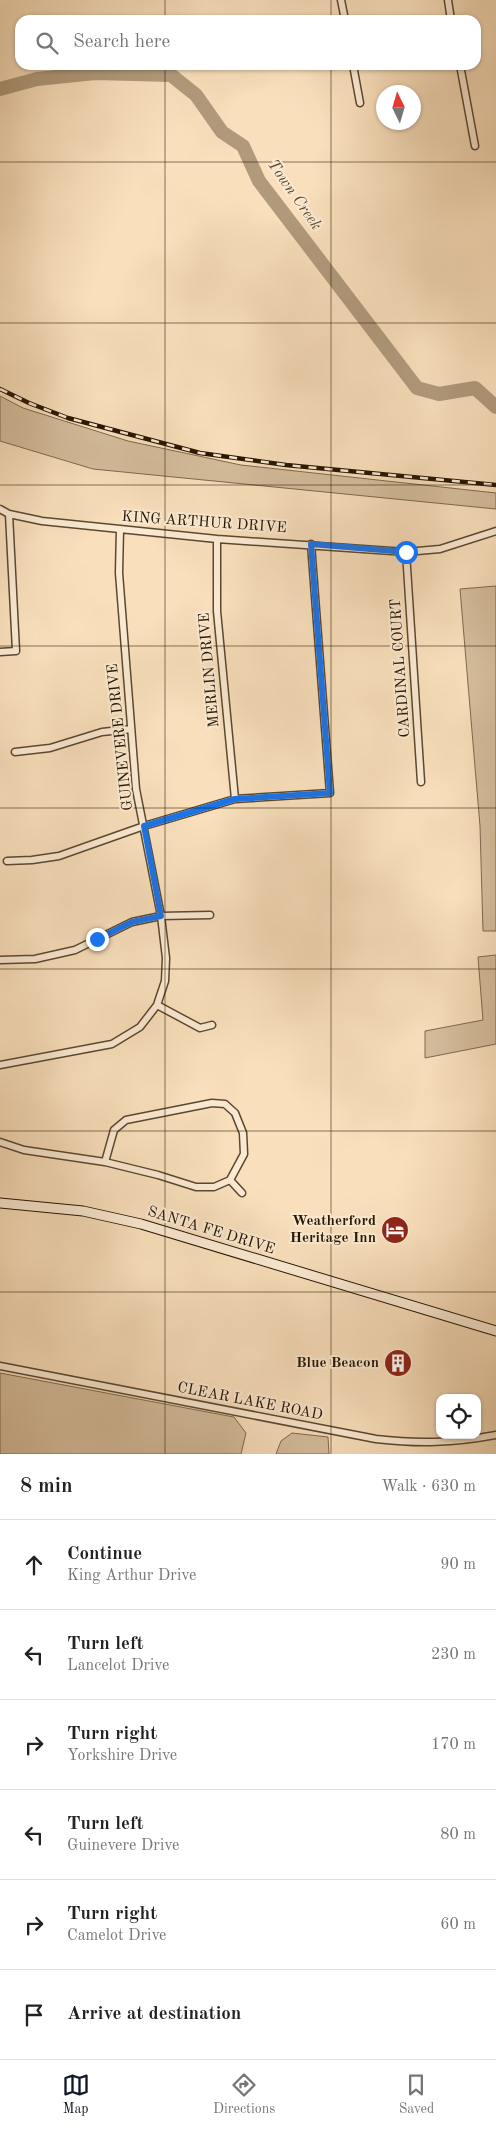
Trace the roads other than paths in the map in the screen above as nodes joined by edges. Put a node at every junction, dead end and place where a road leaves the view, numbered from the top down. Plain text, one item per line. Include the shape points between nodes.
1 (341, 0) edge
2 (448, 0) edge
3 (344, 15) edge
4 (450, 15) edge
5 (354, 70) edge
6 (461, 70) edge
7 (360, 103) dead end
8 (475, 146) dead end
9 (0, 509) edge
10 (9, 514) junction
11 (120, 529) junction
12 (496, 531) edge
13 (217, 539) junction
14 (311, 544) junction
15 (406, 552) junction
16 (0, 652) edge
17 (131, 729) junction
18 (15, 752) dead end
19 (421, 782) dead end
20 (235, 799) junction
21 (144, 826) junction
22 (7, 861) dead end
23 (210, 914) dead end
24 (161, 916) junction
25 (0, 960) edge
26 (157, 1005) junction
27 (212, 1026) dead end
28 (0, 1065) edge
29 (0, 1142) edge
30 (105, 1162) junction
31 (230, 1180) junction
32 (242, 1193) dead end
33 (0, 1203) edge
34 (496, 1331) edge
35 (0, 1366) edge
36 (496, 1434) edge

1 - 3 street
2 - 4 street
5 - 7 street
6 - 8 street
9 - 10 street, KING ARTHUR DRIVE
10 - 11 street, KING ARTHUR DRIVE via 42,522
10 - 16 street via 16,651
11 - 13 street, KING ARTHUR DRIVE
11 - 17 street, GUINEVERE DRIVE via 119,573
12 - 15 street, KING ARTHUR DRIVE via 440,549
13 - 14 street, KING ARTHUR DRIVE
13 - 20 street, MERLIN DRIVE via 217,611
14 - 15 street, KING ARTHUR DRIVE
14 - 20 street via 330,793
15 - 19 street, CARDINAL COURT
17 - 18 street via 102,732 50,748
17 - 21 street, GUINEVERE DRIVE via 136,789
20 - 21 street
21 - 22 street via 58,856
21 - 24 street, GUINEVERE DRIVE
23 - 24 street
24 - 25 street via 132,922 75,950 34,959
24 - 26 street, GUINEVERE DRIVE via 165,981
26 - 27 street via 200,1028
26 - 28 street, GUINEVERE DRIVE via 140,1027 112,1044
29 - 30 street via 24,1150
30 - 31 street via 196,1187 214,1187
30 - 31 street via 114,1130 126,1120 212,1103 225,1104 235,1113 243,1133 244,1154
31 - 32 street
33 - 34 main road, SANTA FE DRIVE via 83,1211 141,1224
35 - 36 street, CLEAR LAKE ROAD via 376,1439 417,1444 472,1440

